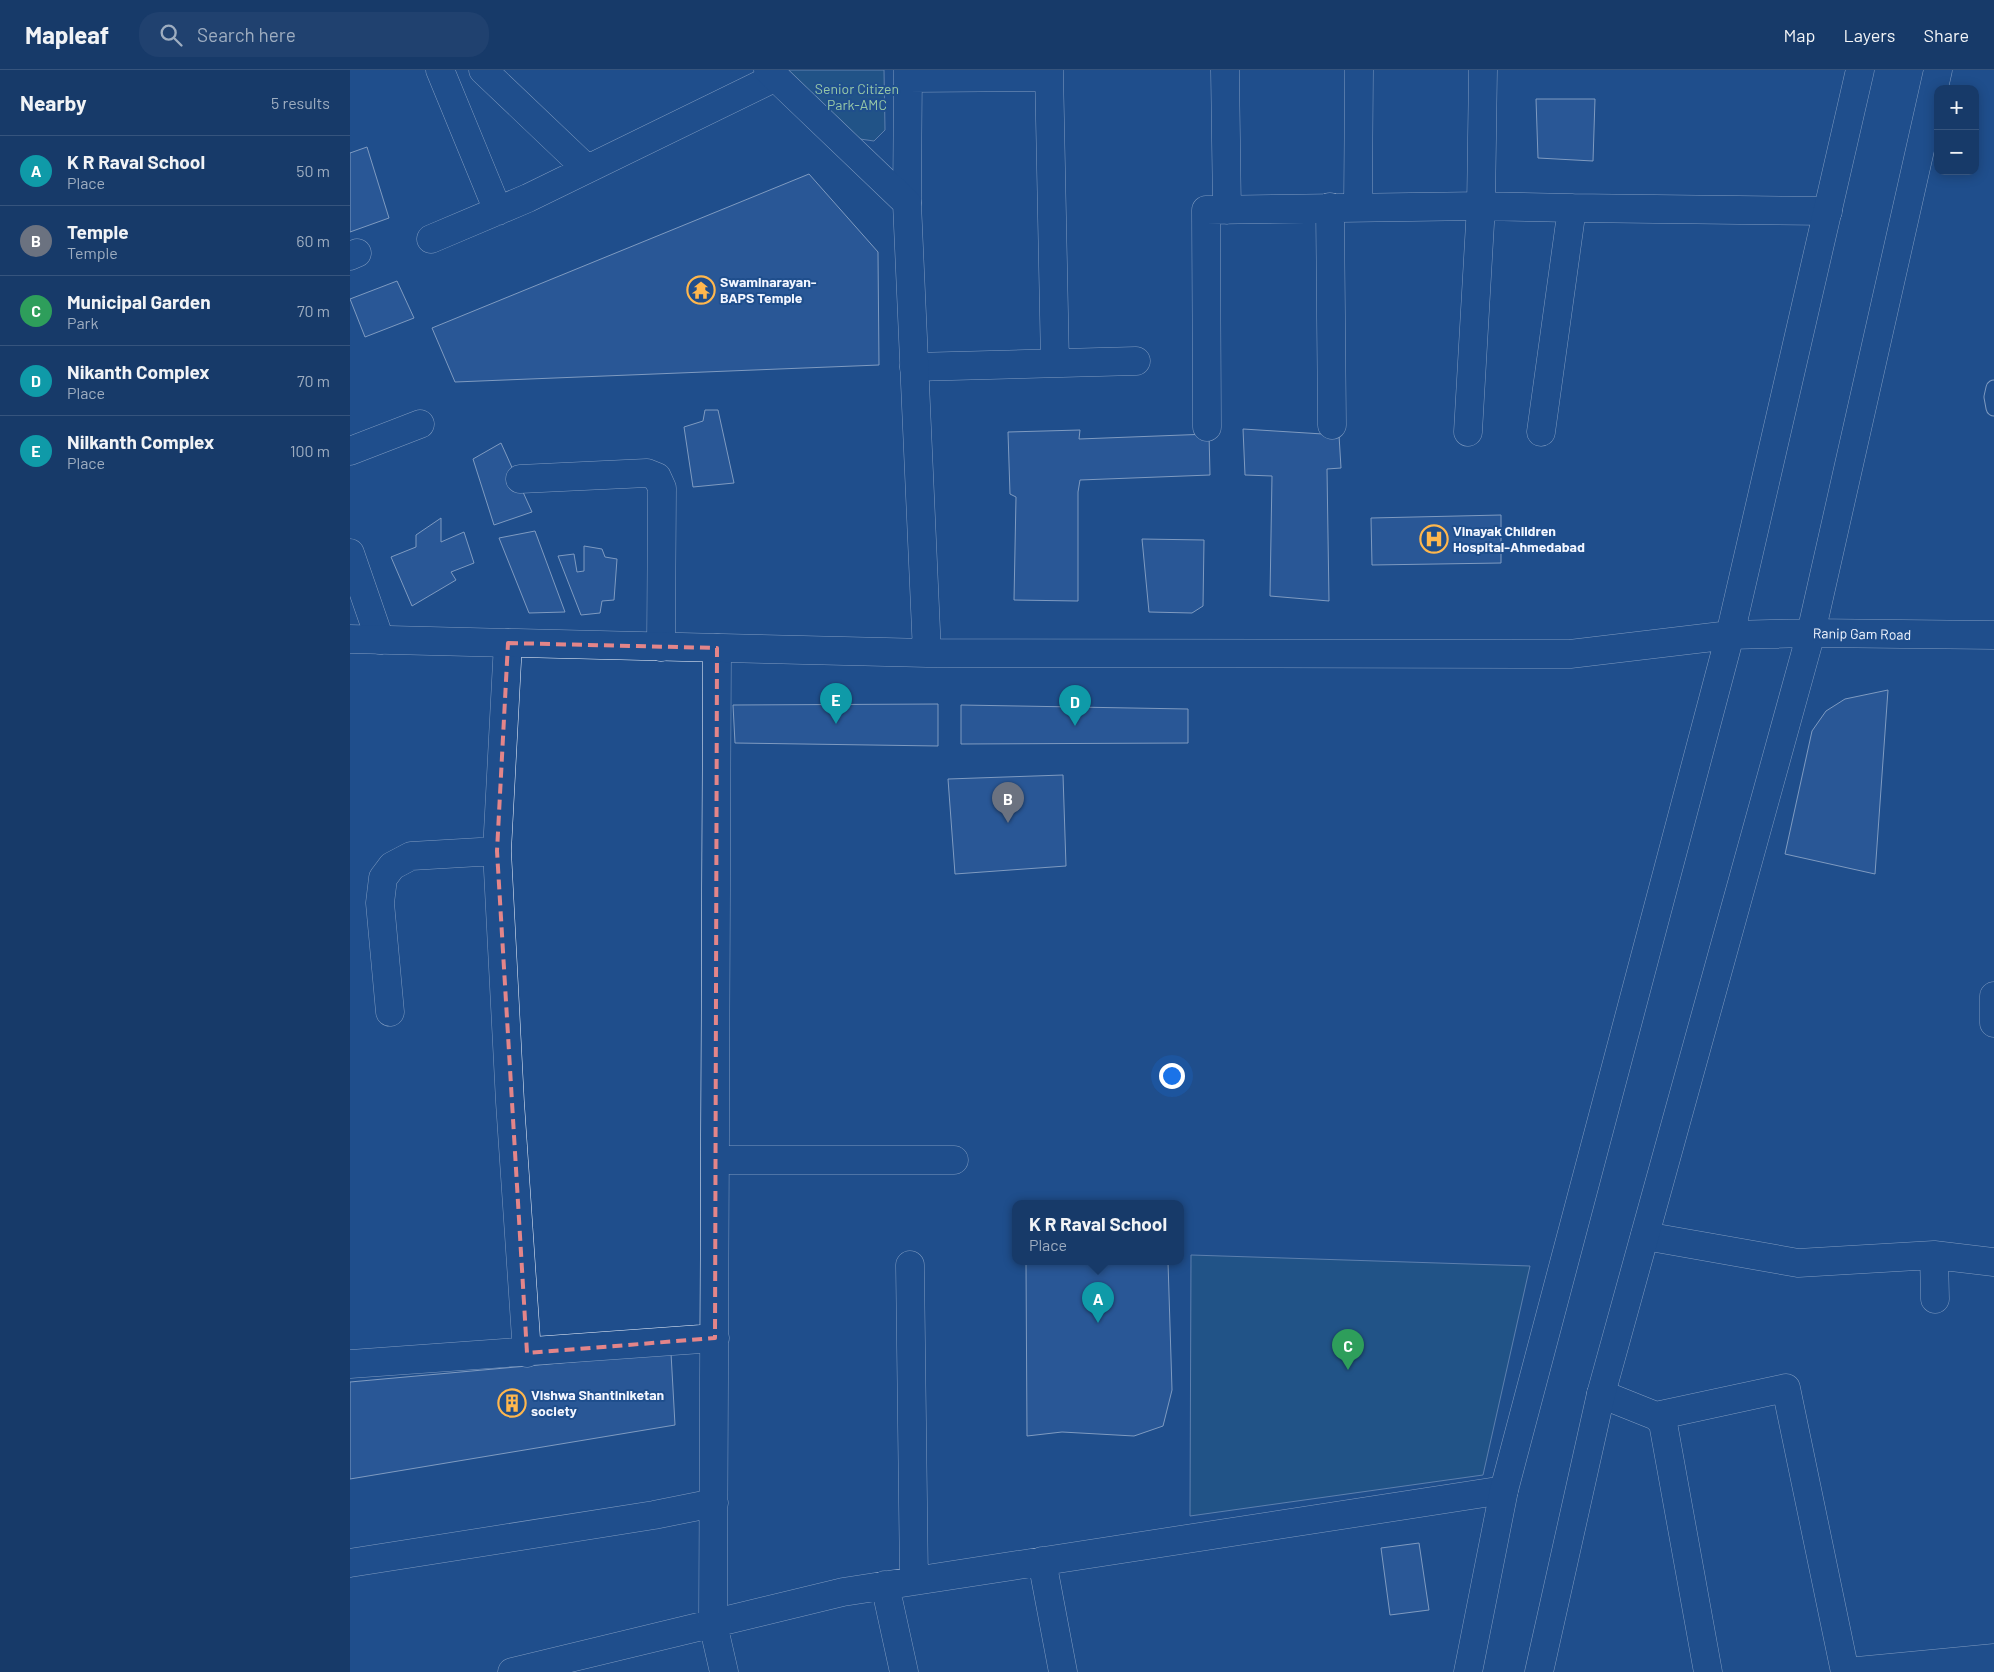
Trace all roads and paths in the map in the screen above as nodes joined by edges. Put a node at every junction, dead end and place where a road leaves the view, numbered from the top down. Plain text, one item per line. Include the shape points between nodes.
1 (440, 70) edge
2 (483, 70) edge
3 (1225, 70) edge
4 (1359, 70) edge
5 (1482, 70) edge
6 (1860, 70) edge
7 (1938, 70) edge
8 (772, 74) edge
9 (908, 74) edge
10 (1049, 74) edge
11 (587, 169) junction
12 (907, 203) junction
13 (1481, 206) junction
14 (1330, 207) junction
15 (1358, 207) junction
16 (1572, 208) junction
17 (1228, 210) junction
18 (498, 211) junction
19 (1828, 211) junction
20 (430, 239) dead end
21 (1136, 361) dead end
22 (1055, 363) junction
23 (914, 367) junction
24 (1994, 388) edge
25 (1994, 408) edge
26 (420, 424) dead end
27 (1332, 425) dead end
28 (1207, 427) dead end
29 (1468, 432) dead end
30 (1541, 432) dead end
31 (350, 451) edge
32 (520, 479) dead end
33 (350, 553) edge
34 (1812, 633) junction
35 (1730, 635) junction
36 (1994, 636) edge
37 (350, 639) edge
38 (380, 640) junction
39 (508, 643) junction
40 (661, 647) junction
41 (717, 648) junction
42 (926, 653) junction
43 (497, 851) junction
44 (1994, 996) edge
45 (390, 1012) dead end
46 (1994, 1023) edge
47 (715, 1160) junction
48 (954, 1160) dead end
49 (1645, 1236) junction
50 (1934, 1256) junction
51 (1994, 1262) edge
52 (910, 1264) dead end
53 (1935, 1298) dead end
54 (714, 1338) junction
55 (527, 1353) junction
56 (350, 1364) edge
57 (1601, 1394) junction
58 (1656, 1416) junction
59 (1504, 1490) junction
60 (714, 1503) junction
61 (1042, 1561) junction
62 (350, 1563) edge
63 (914, 1581) junction
64 (885, 1586) junction
65 (713, 1624) junction
66 (1994, 1658) edge
67 (544, 1669) edge
68 (512, 1672) edge
69 (724, 1672) edge
70 (904, 1672) edge
71 (1063, 1672) edge
72 (1468, 1672) edge
73 (1539, 1672) edge
74 (1708, 1672) edge
75 (1846, 1672) edge

1 - 18 street
2 - 11 street
3 - 17 street
4 - 15 street
5 - 13 street
6 - 19 street
7 - 34 street
8 - 11 street
8 - 12 street
9 - 10 street
9 - 12 street
10 - 22 street
11 - 18 street
12 - 23 street
13 - 15 street
13 - 16 street
13 - 29 street
14 - 15 street
14 - 17 street
14 - 27 street
16 - 19 street
16 - 30 street
17 - 28 street via 1206,210
18 - 20 street
19 - 35 street
21 - 22 street
22 - 23 street
23 - 42 street
24 - 25 lane
26 - 31 street
32 - 40 street via 647,473 657,477 662,488
33 - 38 street
34 - 35 street, Ranip Gam Road
34 - 36 street, Ranip Gam Road
34 - 49 street
35 - 42 street, Ranip Gam Road via 1570,654
35 - 59 street
37 - 38 street, Ranip Gam Road
38 - 39 street, Ranip Gam Road
39 - 40 street, Ranip Gam Road
39 - 43 street
40 - 41 street, Ranip Gam Road
41 - 42 street, Ranip Gam Road
41 - 47 street
43 - 45 street via 411,856 392,866 383,878 380,903
43 - 55 street
44 - 46 street
47 - 48 street
47 - 54 street
49 - 50 street via 1798,1263
49 - 57 street
50 - 51 street
50 - 53 street
52 - 63 street
54 - 55 street
54 - 60 street
55 - 56 street
57 - 58 street
57 - 73 street
58 - 74 street via 1663,1423
58 - 75 street via 1786,1388
59 - 61 street
59 - 72 street
60 - 62 street
60 - 65 street
61 - 63 street
61 - 71 street
63 - 64 street
64 - 65 street via 843,1592
64 - 70 street
65 - 67 street
65 - 69 street
66 - 75 street
67 - 68 street

